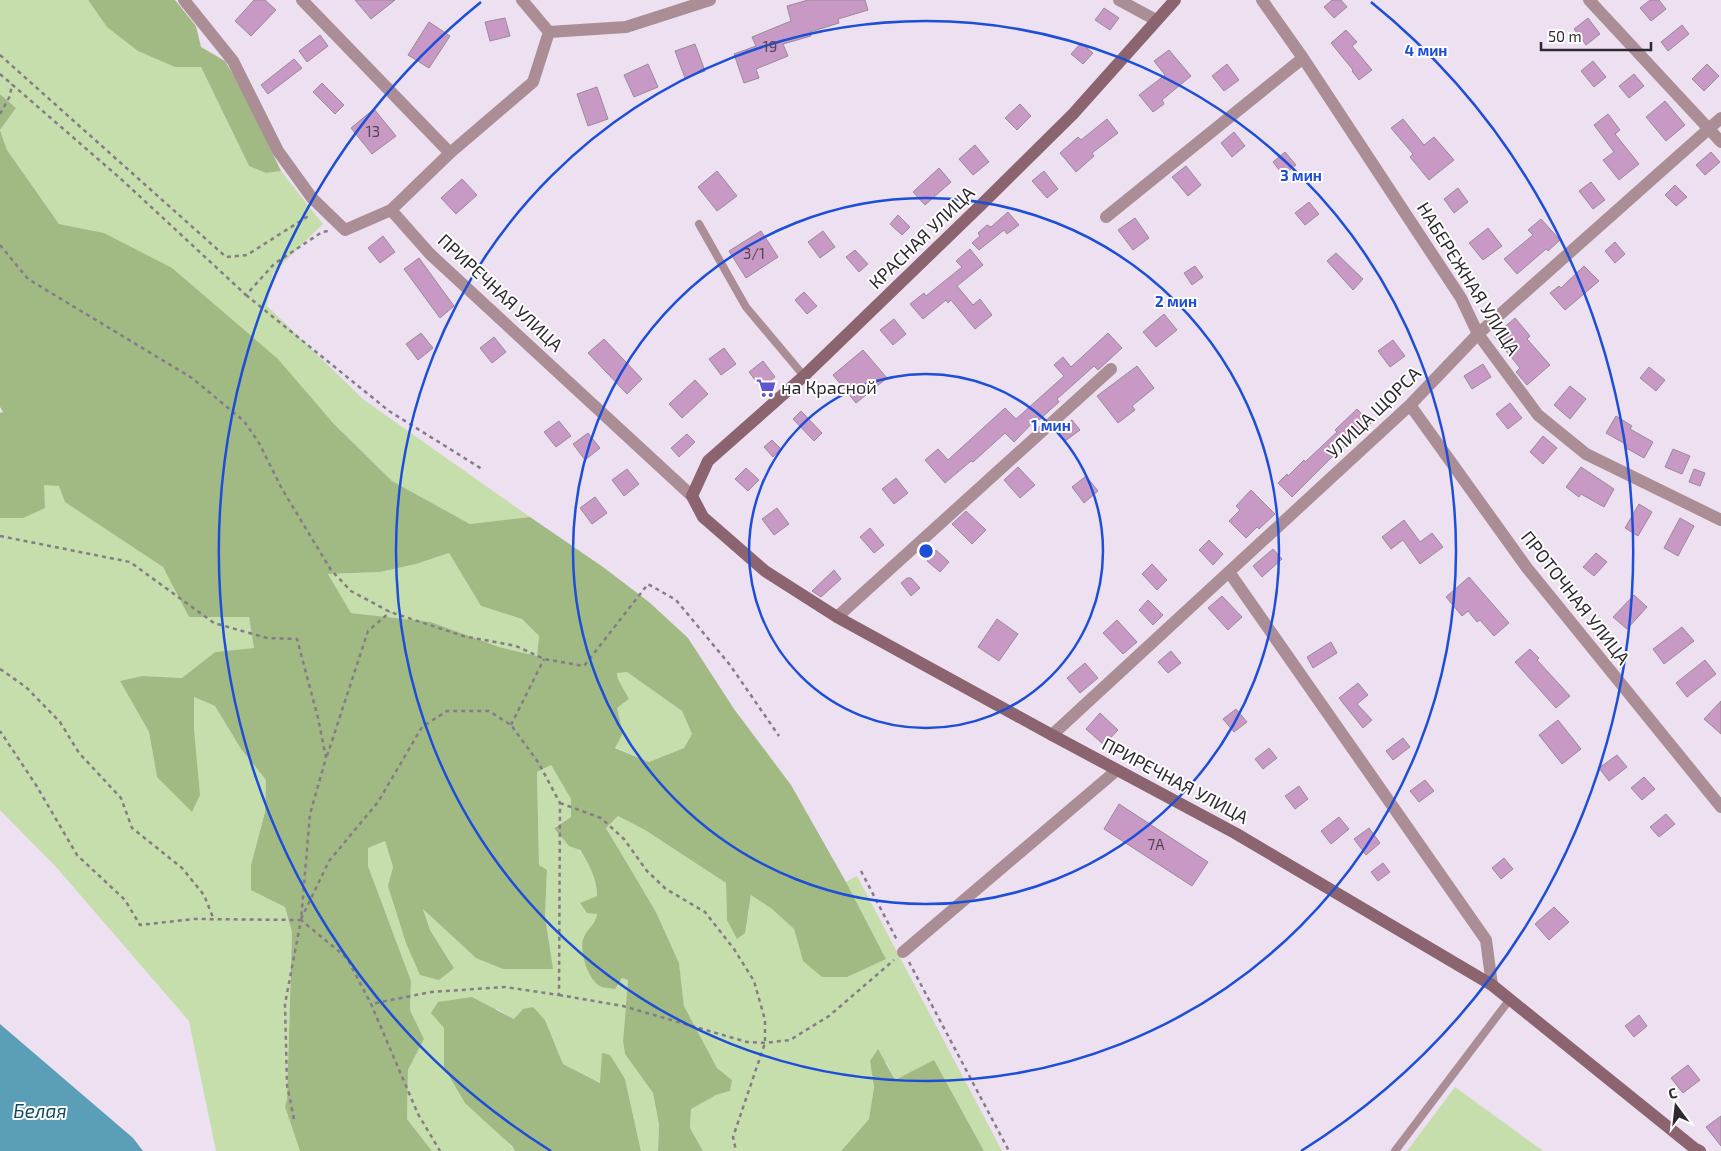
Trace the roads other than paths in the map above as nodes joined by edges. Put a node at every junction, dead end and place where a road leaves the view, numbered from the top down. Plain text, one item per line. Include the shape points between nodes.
1 (184, 0) edge
2 (302, 0) edge
3 (522, 0) edge
4 (710, 0) edge
5 (1119, 0) edge
6 (1175, 0) edge
7 (1262, 0) edge
8 (1589, 0) edge
9 (1156, 20) junction
10 (550, 32) junction
11 (1303, 58) junction
12 (1721, 118) edge
13 (1709, 130) junction
14 (1721, 142) edge
15 (450, 153) junction
16 (392, 210) junction
17 (1106, 217) dead end
18 (699, 224) dead end
19 (1478, 334) junction
20 (1110, 369) dead end
21 (804, 376) junction
22 (1410, 405) junction
23 (692, 496) junction
24 (1721, 520) edge
25 (1229, 572) junction
26 (837, 617) junction
27 (1052, 735) junction
28 (1117, 770) junction
29 (1721, 807) edge
30 (903, 952) road end
31 (1492, 985) junction
32 (1510, 999) junction
33 (1395, 1151) edge
34 (1700, 1151) edge

1 - 16 street via 233,61 278,151 312,198 345,230
2 - 15 street
3 - 10 street
4 - 10 street via 626,27
5 - 9 street
6 - 9 street, КРАСНАЯ УЛИЦА
7 - 11 street, НАБЕРЕЖНАЯ УЛИЦА
8 - 13 street
9 - 21 street, КРАСНАЯ УЛИЦА via 1073,114
10 - 15 street via 533,82
11 - 17 street
11 - 19 street, НАБЕРЕЖНАЯ УЛИЦА via 1461,298
12 - 13 street, УЛИЦА ЩОРСА
13 - 14 street
13 - 19 street, УЛИЦА ЩОРСА
15 - 16 street
16 - 23 street, ПРИРЕЧНАЯ УЛИЦА via 430,254
18 - 21 lane via 746,307
19 - 22 street, УЛИЦА ЩОРСА
19 - 24 street, НАБЕРЕЖНАЯ УЛИЦА via 1538,415 1586,454
20 - 26 street
21 - 23 street, КРАСНАЯ УЛИЦА via 708,461
22 - 25 street, УЛИЦА ЩОРСА
22 - 29 street, ПРОТОЧНАЯ УЛИЦА via 1527,568
23 - 26 street, ПРИРЕЧНАЯ УЛИЦА via 703,517 765,571
25 - 27 street, УЛИЦА ЩОРСА
25 - 31 street via 1486,940
26 - 27 street, ПРИРЕЧНАЯ УЛИЦА
27 - 28 street, ПРИРЕЧНАЯ УЛИЦА
28 - 30 street
28 - 31 street, ПРИРЕЧНАЯ УЛИЦА via 1235,832
31 - 32 street, ПРИРЕЧНАЯ УЛИЦА
32 - 33 lane
32 - 34 street, ПРИРЕЧНАЯ УЛИЦА

